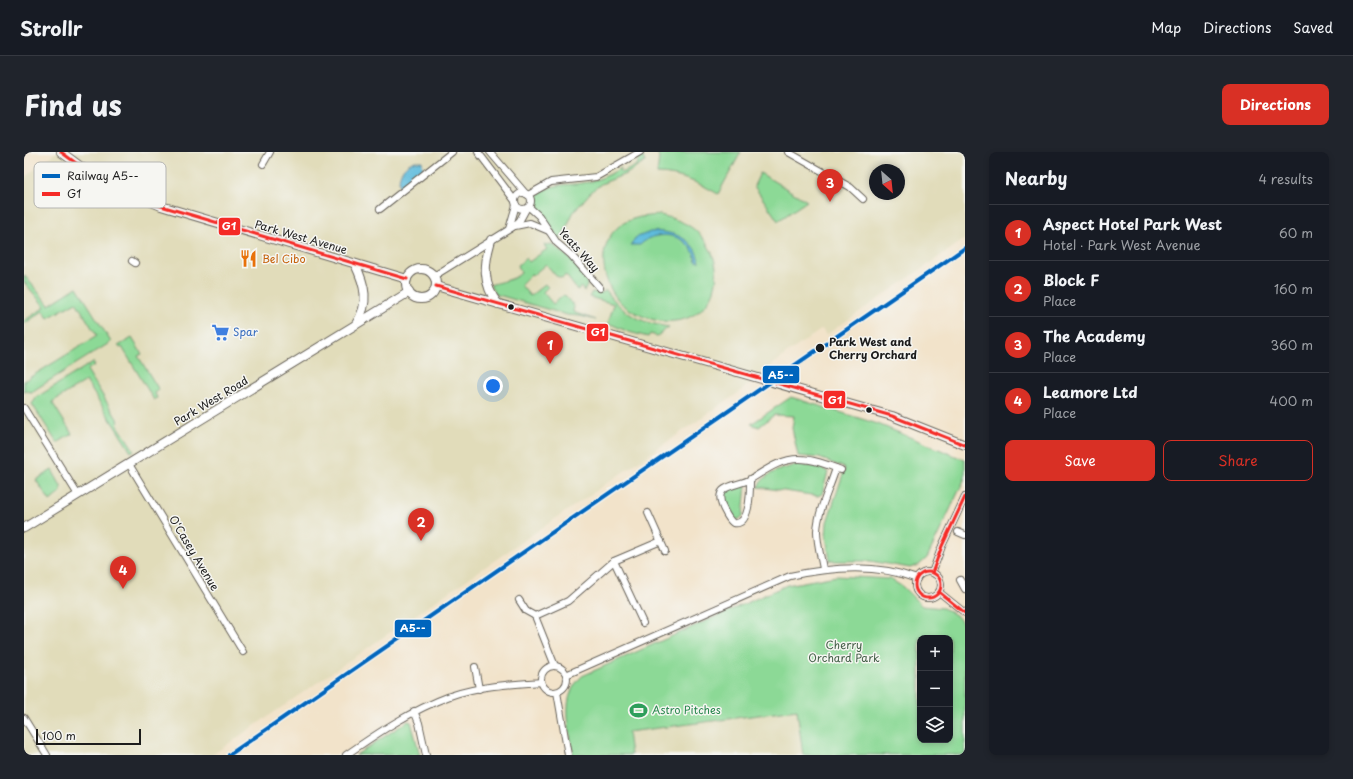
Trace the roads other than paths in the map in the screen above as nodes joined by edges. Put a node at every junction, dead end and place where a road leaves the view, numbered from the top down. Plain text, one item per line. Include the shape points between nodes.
1 (61, 152) edge
2 (270, 152) edge
3 (452, 152) edge
4 (478, 152) edge
5 (490, 152) edge
6 (640, 152) edge
7 (788, 152) edge
8 (74, 162) edge
9 (263, 164) dead end
10 (527, 194) junction
11 (863, 199) dead end
12 (515, 203) junction
13 (166, 206) edge
14 (527, 208) junction
15 (380, 209) dead end
16 (511, 228) junction
17 (549, 231) junction
18 (491, 240) junction
19 (355, 264) junction
20 (434, 276) junction
21 (407, 279) junction
22 (436, 286) junction
23 (600, 288) dead end
24 (409, 292) junction
25 (498, 304) junction
26 (354, 326) junction
27 (24, 408) edge
28 (965, 444) edge
29 (128, 464) junction
30 (750, 479) junction
31 (78, 495) junction
32 (965, 497) edge
33 (648, 513) dead end
34 (24, 528) edge
35 (958, 532) dead end
36 (965, 535) edge
37 (661, 541) junction
38 (666, 551) dead end
39 (614, 561) junction
40 (823, 569) junction
41 (932, 573) junction
42 (917, 579) junction
43 (960, 580) dead end
44 (965, 589) edge
45 (939, 592) junction
46 (519, 600) dead end
47 (965, 613) edge
48 (535, 616) junction
49 (643, 623) dead end
50 (244, 652) dead end
51 (554, 666) junction
52 (475, 667) dead end
53 (566, 675) junction
54 (541, 682) junction
55 (479, 689) junction
56 (558, 692) junction
57 (414, 711) junction
58 (24, 718) edge
59 (47, 755) edge
60 (346, 755) edge
61 (426, 755) edge
62 (568, 755) edge

1 - 8 street, Park West Avenue
2 - 9 street
3 - 15 street
4 - 12 street
5 - 10 street
6 - 10 street via 596,177 551,182
7 - 11 street via 850,187
10 - 12 street via 518,195
10 - 14 street via 531,201
12 - 14 street via 521,210
12 - 16 street
13 - 19 street, Park West Avenue
14 - 16 street via 520,220
14 - 17 street, Yeats Way via 539,216
16 - 17 street via 527,223
16 - 18 street
17 - 23 street, Yeats Way via 557,243 571,254
18 - 20 street
18 - 25 street via 485,277 491,295
19 - 21 street, Park West Avenue
19 - 26 street via 364,284 365,298 364,307
20 - 21 street via 427,270 417,269
20 - 22 street
21 - 24 street
22 - 24 street via 435,291 427,298 417,298
22 - 25 street
24 - 26 street, Park West Road
25 - 28 street via 892,416
26 - 29 street, Park West Road
27 - 31 street
29 - 31 street, Park West Road
29 - 50 street, O'Casey Avenue
30 - 30 street via 745,518 740,523 733,523 721,504 720,496 723,489
30 - 40 street via 764,469 787,460 799,459 838,469 819,516 818,539
31 - 34 street, Park West Road
32 - 41 street
33 - 37 street
35 - 36 street
37 - 38 street
37 - 39 street
39 - 48 street via 568,601
39 - 49 street
40 - 42 street via 862,568
40 - 53 street via 790,576
41 - 42 street via 923,573
41 - 45 street via 940,581
42 - 45 street via 916,592 923,598 932,598
43 - 44 street
45 - 47 street
46 - 48 street via 526,611
48 - 51 street
51 - 53 street via 562,669
51 - 54 street via 544,671
52 - 55 street
53 - 56 street via 566,683
54 - 55 street
54 - 56 street via 549,692
55 - 57 street via 451,695
56 - 62 street
57 - 60 street
57 - 61 street
58 - 59 street

